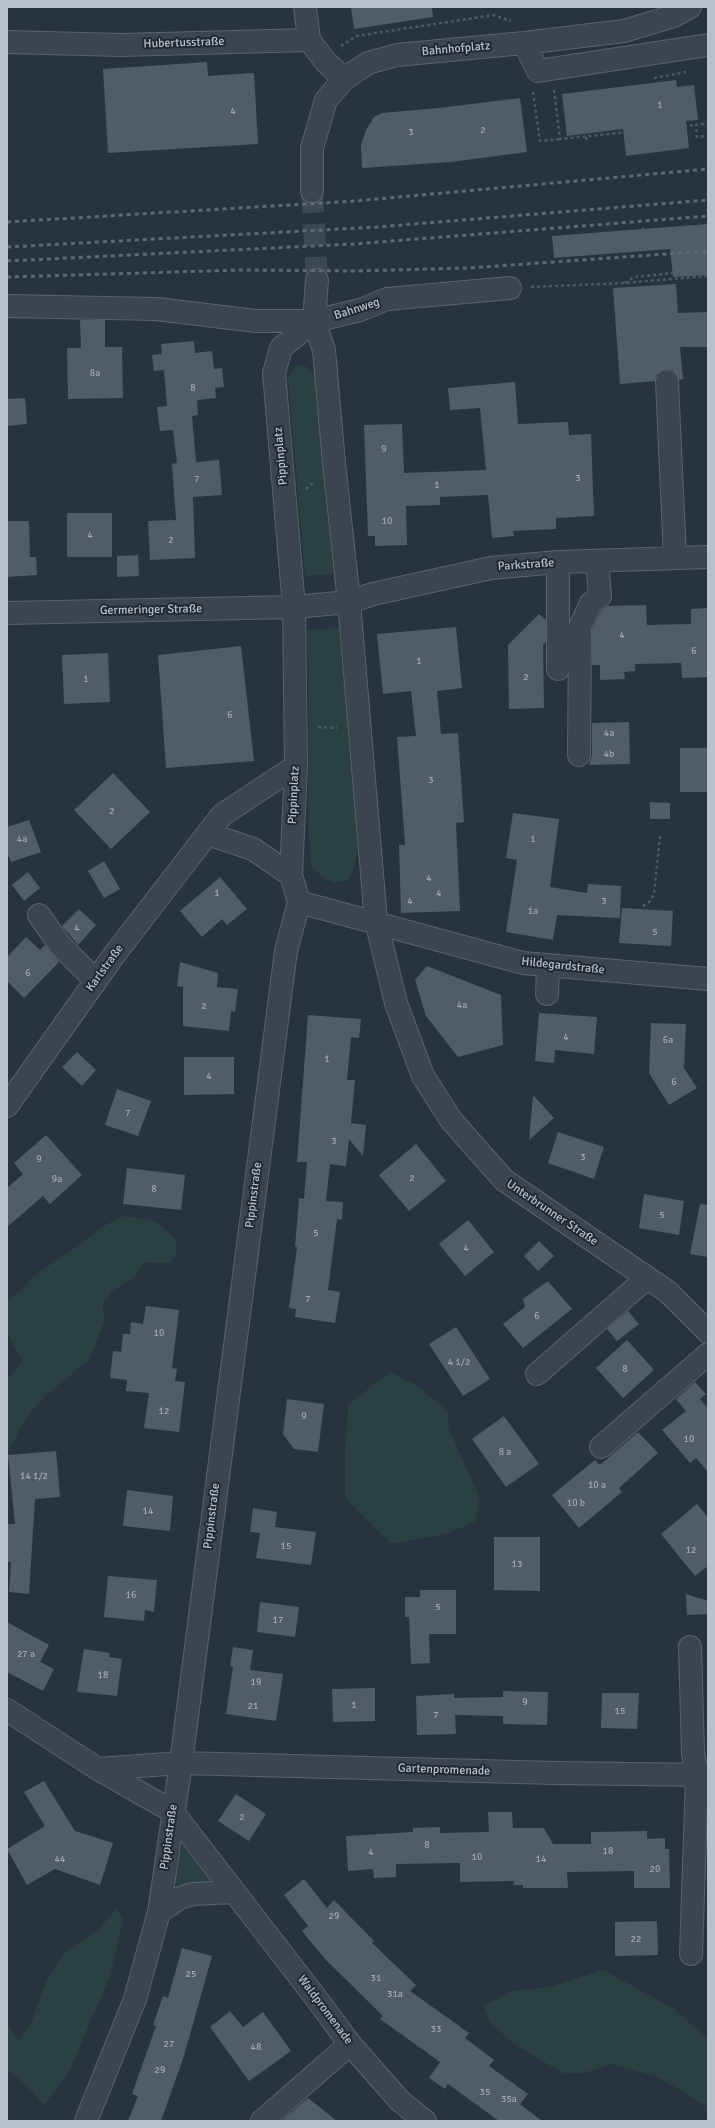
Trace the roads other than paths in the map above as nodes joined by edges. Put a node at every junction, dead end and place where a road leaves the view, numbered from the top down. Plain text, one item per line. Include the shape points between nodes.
1 (305, 7) edge
2 (690, 7) edge
3 (308, 40) junction
4 (7, 42) edge
5 (524, 43) junction
6 (708, 45) edge
7 (344, 79) junction
8 (312, 191) tunnel mouth
9 (317, 280) tunnel mouth
10 (510, 288) road end
11 (7, 306) edge
12 (314, 321) junction
13 (667, 380) dead end
14 (708, 557) edge
15 (674, 558) junction
16 (597, 560) junction
17 (558, 562) junction
18 (349, 602) junction
19 (294, 607) junction
20 (7, 613) edge
21 (558, 669) dead end
22 (579, 755) dead end
23 (296, 766) junction
24 (208, 834) junction
25 (291, 875) junction
26 (299, 902) junction
27 (39, 915) dead end
28 (376, 921) junction
29 (548, 965) junction
30 (708, 979) edge
31 (96, 981) junction
32 (547, 994) dead end
33 (7, 1106) edge
34 (648, 1278) junction
35 (708, 1332) edge
36 (708, 1354) edge
37 (537, 1374) dead end
38 (601, 1447) dead end
39 (690, 1647) dead end
40 (7, 1710) edge
41 (180, 1763) junction
42 (98, 1769) junction
43 (702, 1775) edge
44 (172, 1811) junction
45 (234, 1892) junction
46 (159, 1912) junction
47 (691, 1954) dead end
48 (350, 2044) junction
49 (86, 2121) edge
50 (262, 2121) edge
51 (425, 2121) edge

1 - 3 street
2 - 5 street, Bahnhofplatz via 674,16 636,28
3 - 4 street, Hubertusstraße via 121,44
3 - 7 street
5 - 6 street via 538,71
5 - 7 street, Bahnhofplatz via 397,55 368,63
7 - 8 street, Bahnhofplatz via 326,100 312,148
9 - 12 street
10 - 12 street, Bahnweg via 387,299 360,310
11 - 12 street, Bahnweg via 156,309 256,321
12 - 18 street via 324,350
12 - 19 street, Pippinplatz via 281,348 274,373
13 - 15 street
14 - 15 street, Parkstraße
15 - 16 street, Parkstraße
16 - 17 street, Parkstraße
16 - 22 street via 600,596 591,603 580,627
17 - 18 street, Parkstraße via 491,568 373,594
17 - 21 street
18 - 19 street
18 - 28 street
19 - 20 street, Germeringer Straße
19 - 23 street, Pippinplatz
23 - 24 street, Karlstraße via 222,815
23 - 25 street, Pippinplatz
24 - 25 street via 253,849
24 - 31 street, Karlstraße
25 - 26 street, Pippinplatz
26 - 28 street
26 - 41 street, Pippinstraße via 286,951
27 - 31 street via 60,945
28 - 29 street, Hildegardstraße via 523,963
28 - 34 street, Unterbrunner Straße via 396,1003 423,1076 452,1120 504,1180
29 - 30 street, Hildegardstraße
29 - 32 street
31 - 33 street, Karlstraße
34 - 35 street, Unterbrunner Straße via 668,1292
34 - 37 street
36 - 38 street
39 - 43 street via 692,1753
40 - 42 street, Waldpromenade
41 - 42 street
41 - 43 street, Gartenpromenade
41 - 44 street, Pippinstraße
42 - 44 street, Waldpromenade
43 - 47 street
44 - 45 street, Waldpromenade
44 - 46 street, Pippinstraße
45 - 46 street via 193,1894 180,1898
45 - 48 street, Waldpromenade
46 - 49 street, Pippinstraße via 134,1999
48 - 50 street
48 - 51 street, Waldpromenade via 400,2101

